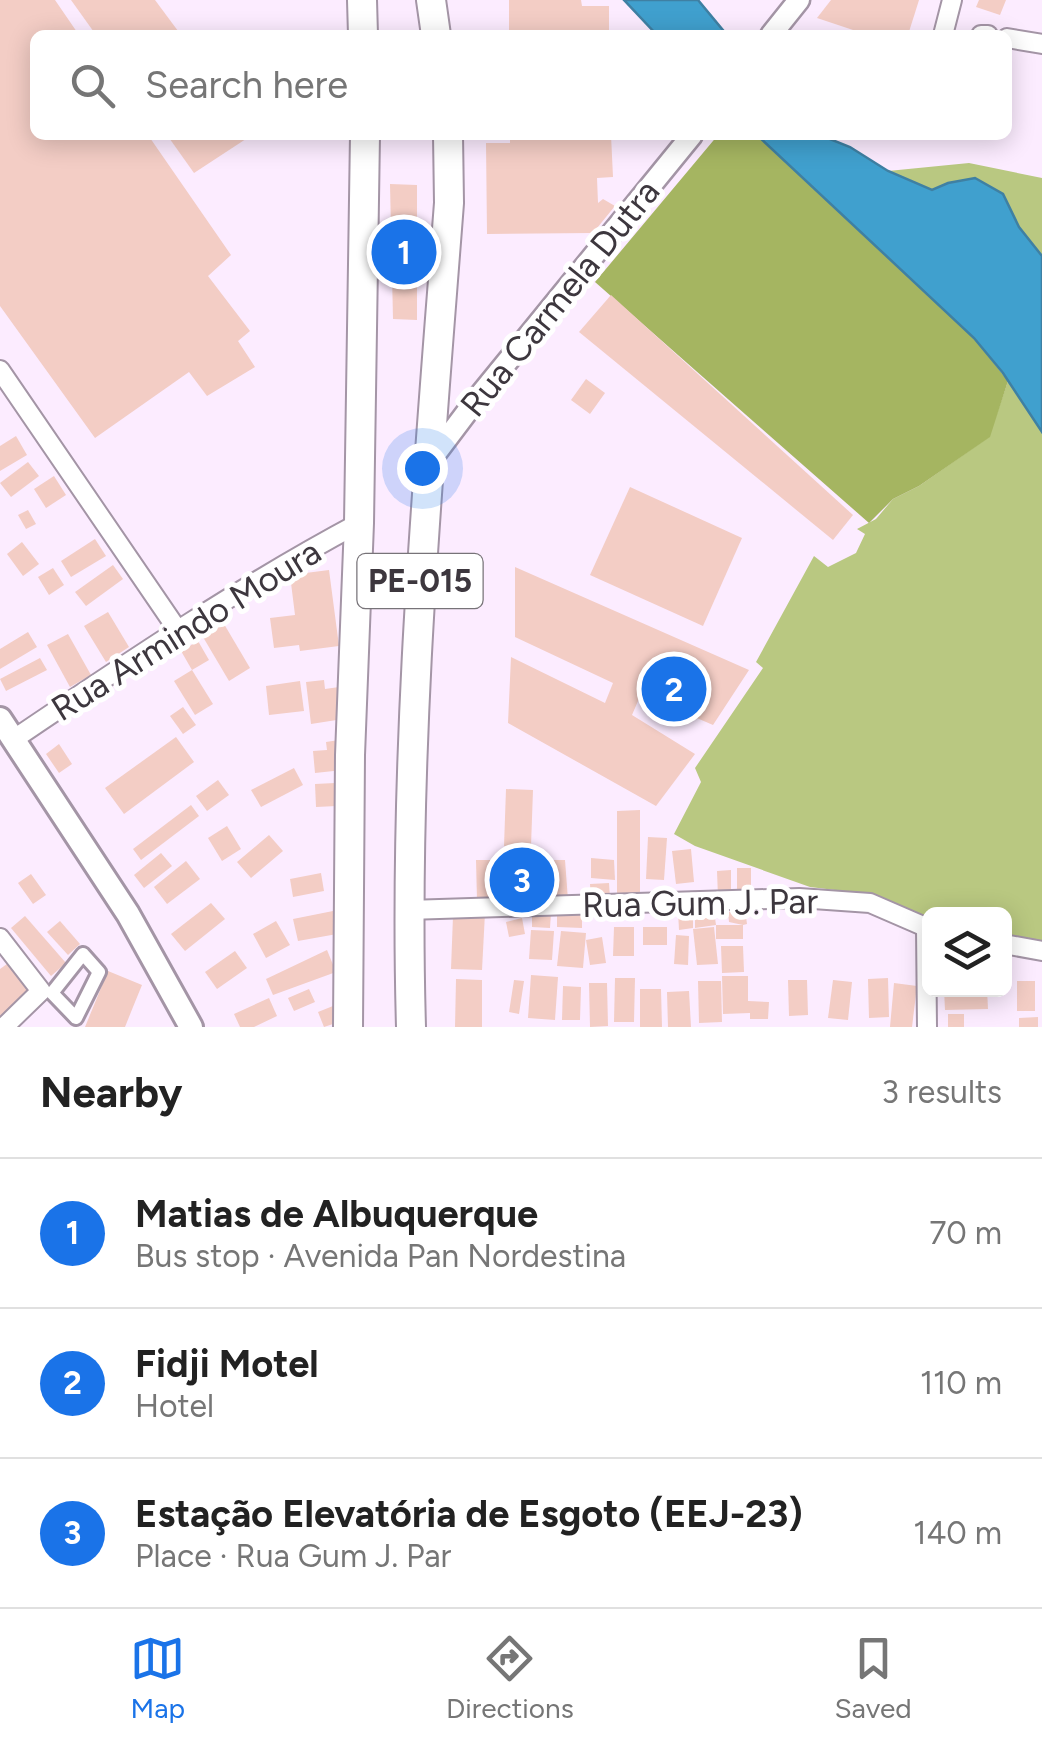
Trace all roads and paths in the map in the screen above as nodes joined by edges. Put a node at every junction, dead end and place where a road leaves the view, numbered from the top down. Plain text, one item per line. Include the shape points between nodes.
1 (362, 0) edge
2 (431, 0) edge
3 (799, 0) edge
4 (952, 0) edge
5 (363, 30) edge
6 (435, 30) edge
7 (776, 30) edge
8 (944, 30) edge
9 (1012, 39) edge
10 (1042, 44) edge
11 (365, 140) edge
12 (448, 140) edge
13 (688, 140) edge
14 (0, 370) edge
15 (429, 462) junction
16 (360, 524) junction
17 (177, 629) junction
18 (0, 719) edge
19 (14, 740) junction
20 (408, 910) junction
21 (922, 926) edge
22 (0, 938) edge
23 (1012, 945) edge
24 (1042, 951) edge
25 (99, 972) joint
26 (927, 997) edge
27 (4, 1027) edge
28 (191, 1027) edge
29 (348, 1027) edge
30 (411, 1027) edge
31 (927, 1027) edge

1 - 5 highway
2 - 6 highway
3 - 7 street
4 - 8 street
9 - 10 street
11 - 16 highway, PE-015
12 - 15 highway, PE-015
13 - 15 street, Rua Carmela Dutra
14 - 17 street
15 - 20 highway, PE-015
16 - 17 street, Rua Armindo Moura
16 - 29 highway, PE-015
17 - 19 street, Rua Armindo Moura
18 - 19 main road
19 - 28 main road via 128,914
20 - 21 street, Rua Gum J. Par via 799,898 870,903
20 - 30 highway, PE-015
22 - 27 street via 41,990
23 - 24 street
25 - 25 street via 83,954 52,992 76,1018
26 - 31 street

